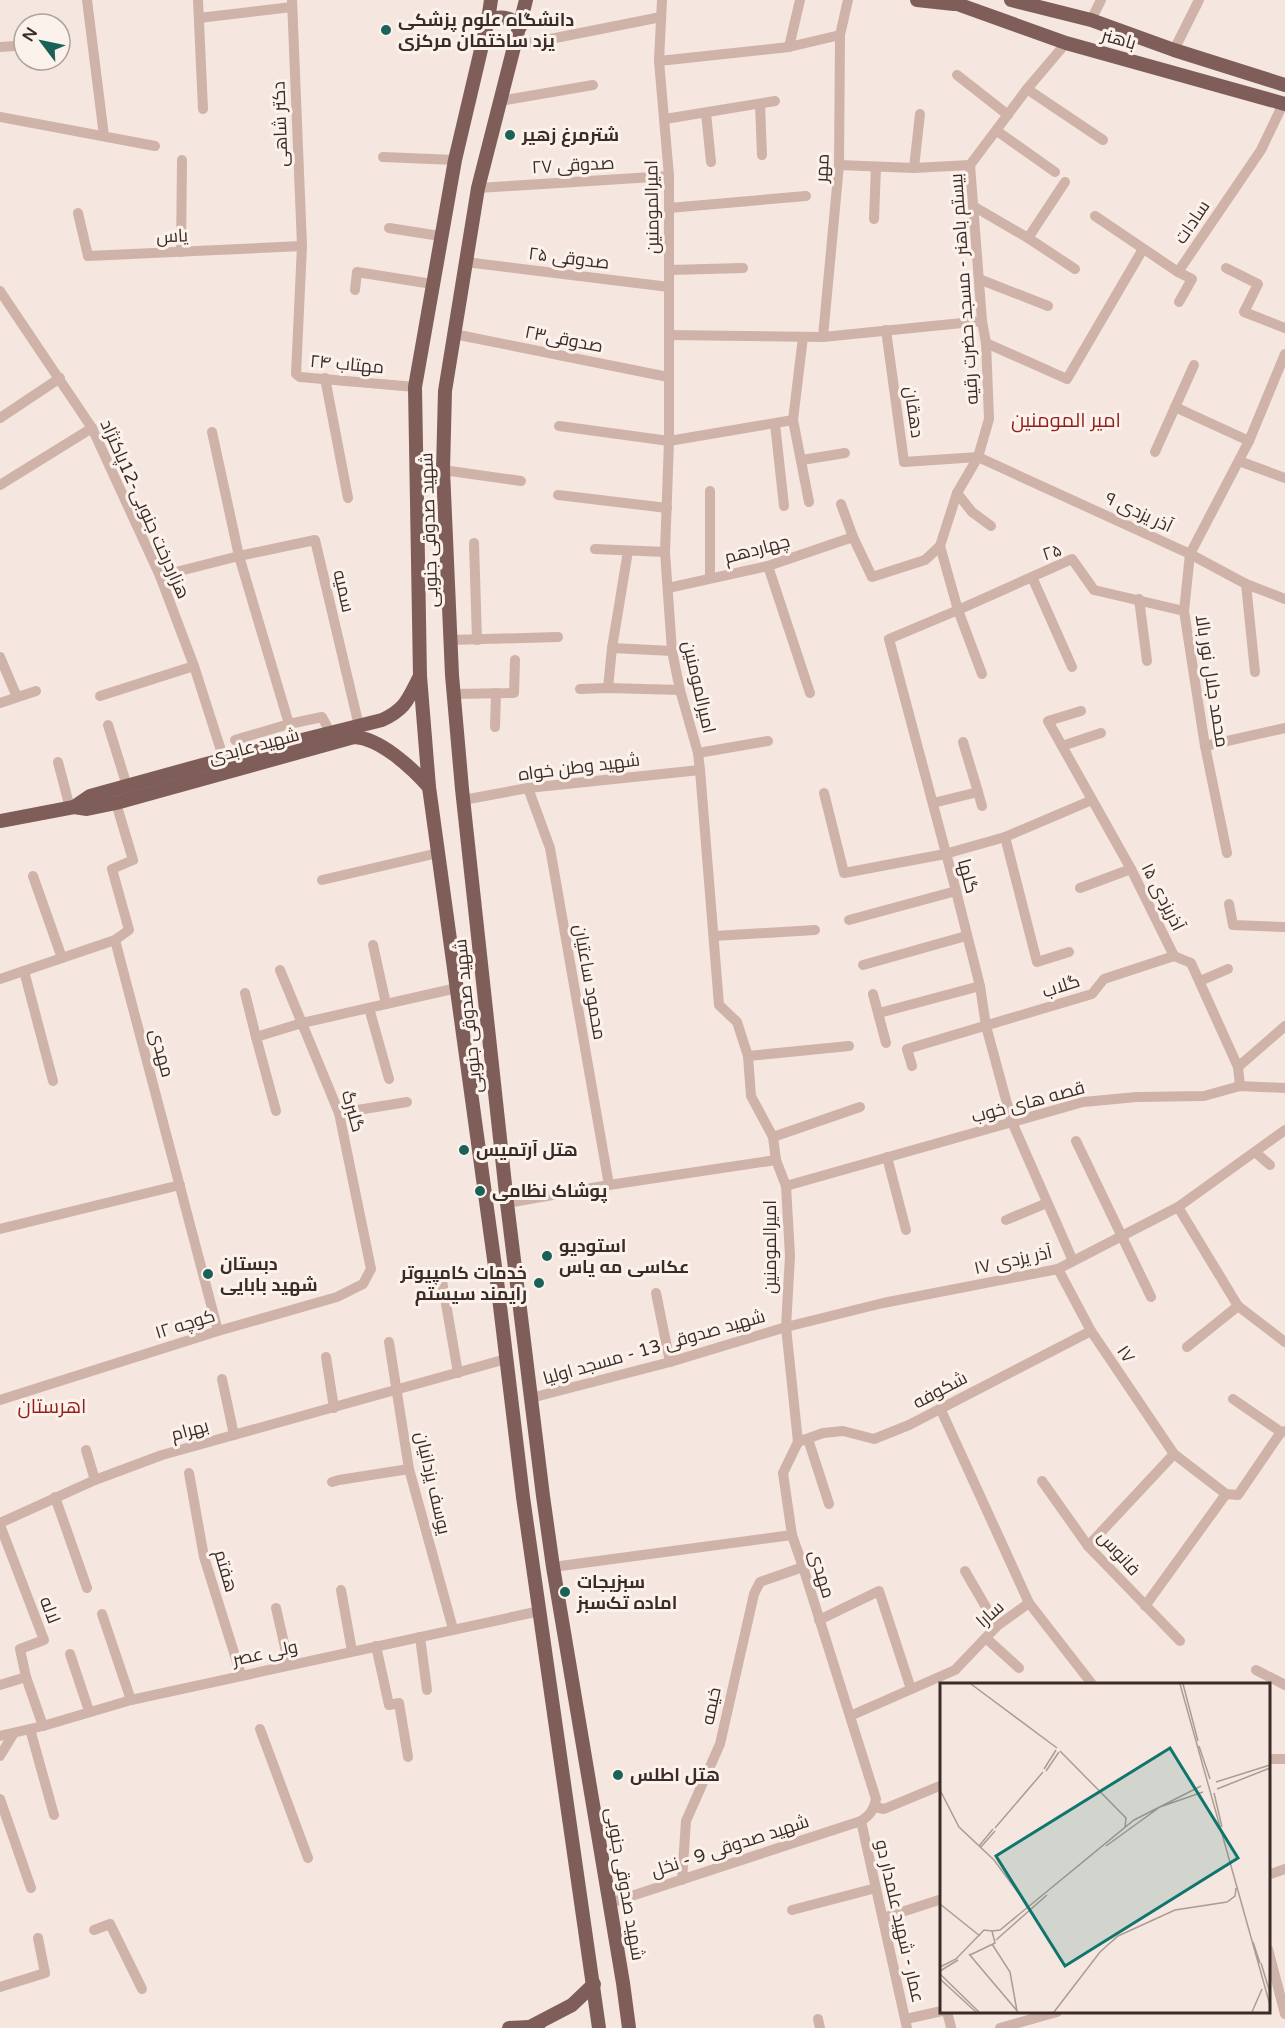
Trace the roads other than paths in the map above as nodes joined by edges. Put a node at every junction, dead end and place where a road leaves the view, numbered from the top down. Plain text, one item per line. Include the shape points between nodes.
1 (87, 0) edge
2 (198, 0) edge
3 (491, 0) edge
4 (526, 0) edge
5 (662, 0) edge
6 (800, 0) edge
7 (848, 0) edge
8 (917, 0) edge
9 (1011, 0) edge
10 (1101, 0) edge
11 (1199, 0) edge
12 (952, 2) edge
13 (292, 4) edge
14 (661, 17) junction
15 (199, 18) junction
16 (488, 20) junction
17 (1091, 20) junction
18 (520, 27) junction
19 (840, 35) junction
20 (1066, 43) junction
21 (514, 46) junction
22 (789, 47) junction
23 (1174, 50) junction
24 (660, 61) junction
25 (957, 75) dead end
26 (594, 85) dead end
27 (1285, 85) edge
28 (1027, 89) junction
29 (501, 101) junction
30 (775, 101) dead end
31 (760, 104) junction
32 (1284, 104) edge
33 (203, 109) dead end
34 (706, 113) junction
35 (920, 114) dead end
36 (1008, 115) junction
37 (0, 117) edge
38 (665, 119) junction
39 (997, 130) junction
40 (104, 136) junction
41 (1103, 140) dead end
42 (155, 146) dead end
43 (762, 155) dead end
44 (383, 157) dead end
45 (182, 160) dead end
46 (455, 160) junction
47 (711, 162) dead end
48 (839, 165) junction
49 (970, 165) junction
50 (876, 167) junction
51 (914, 168) junction
52 (1055, 172) dead end
53 (669, 176) junction
54 (1065, 182) dead end
55 (478, 188) junction
56 (806, 196) dead end
57 (973, 206) junction
58 (669, 208) junction
59 (78, 213) dead end
60 (1095, 216) dead end
61 (874, 219) dead end
62 (389, 228) dead end
63 (441, 236) junction
64 (1028, 238) junction
65 (302, 246) junction
66 (1143, 249) junction
67 (181, 252) junction
68 (466, 262) junction
69 (743, 268) dead end
70 (1226, 268) dead end
71 (1075, 269) dead end
72 (669, 270) junction
73 (1178, 272) junction
74 (979, 279) junction
75 (432, 284) junction
76 (669, 287) junction
77 (355, 290) dead end
78 (0, 291) edge
79 (1179, 302) dead end
80 (1048, 306) dead end
81 (982, 321) junction
82 (1285, 328) edge
83 (886, 330) junction
84 (454, 334) junction
85 (669, 335) junction
86 (803, 337) junction
87 (823, 337) junction
88 (986, 343) junction
89 (1285, 354) edge
90 (1194, 365) dead end
91 (669, 377) junction
92 (60, 378) junction
93 (326, 378) junction
94 (1280, 383) edge
95 (415, 387) junction
96 (1175, 407) junction
97 (0, 418) edge
98 (793, 420) junction
99 (775, 424) junction
100 (560, 426) dead end
101 (92, 428) junction
102 (212, 432) dead end
103 (669, 441) junction
104 (1249, 441) junction
105 (1155, 452) dead end
106 (845, 453) dead end
107 (978, 457) junction
108 (802, 460) junction
109 (1239, 461) junction
110 (442, 470) junction
111 (1285, 478) edge
112 (521, 481) dead end
113 (0, 485) edge
114 (710, 491) dead end
115 (957, 493) junction
116 (558, 495) dead end
117 (348, 498) dead end
118 (809, 502) dead end
119 (841, 504) dead end
120 (784, 506) dead end
121 (667, 508) junction
122 (991, 526) dead end
123 (853, 537) junction
124 (474, 543) dead end
125 (940, 546) junction
126 (595, 549) dead end
127 (628, 551) junction
128 (665, 552) junction
129 (1190, 554) junction
130 (239, 555) junction
131 (768, 566) junction
132 (160, 576) junction
133 (1032, 577) junction
134 (710, 578) junction
135 (1246, 584) junction
136 (668, 588) junction
137 (1139, 599) junction
138 (1285, 599) edge
139 (958, 610) junction
140 (1184, 611) junction
141 (558, 637) dead end
142 (889, 639) joint
143 (451, 640) junction
144 (477, 640) junction
145 (612, 648) junction
146 (672, 651) junction
147 (0, 657) edge
148 (515, 660) dead end
149 (1147, 661) dead end
150 (194, 666) junction
151 (1072, 667) dead end
152 (1255, 672) dead end
153 (982, 674) dead end
154 (420, 676) junction
155 (608, 688) junction
156 (580, 689) dead end
157 (680, 690) junction
158 (36, 691) dead end
159 (496, 693) junction
160 (810, 693) dead end
161 (453, 694) junction
162 (100, 696) dead end
163 (17, 697) junction
164 (0, 703) edge
165 (1081, 711) dead end
166 (289, 724) junction
167 (108, 725) dead end
168 (358, 726) junction
169 (495, 728) dead end
170 (1285, 728) edge
171 (330, 732) junction
172 (1101, 734) dead end
173 (235, 740) dead end
174 (768, 741) dead end
175 (963, 742) dead end
176 (1062, 746) junction
177 (1205, 746) junction
178 (698, 753) junction
179 (58, 762) dead end
180 (226, 766) junction
181 (700, 770) junction
182 (127, 786) junction
183 (429, 787) junction
184 (528, 788) junction
185 (978, 792) junction
186 (824, 793) dead end
187 (463, 800) junction
188 (1092, 800) junction
189 (116, 803) junction
190 (933, 803) junction
191 (982, 806) dead end
192 (72, 807) junction
193 (0, 821) edge
194 (1005, 837) junction
195 (438, 853) junction
196 (1227, 853) dead end
197 (945, 855) junction
198 (1131, 869) junction
199 (33, 876) dead end
200 (322, 880) dead end
201 (1080, 888) dead end
202 (956, 891) junction
203 (1229, 904) dead end
204 (849, 920) dead end
205 (1285, 927) edge
206 (815, 930) dead end
207 (714, 936) junction
208 (966, 936) junction
209 (115, 940) junction
210 (373, 945) dead end
211 (1069, 952) dead end
212 (1174, 956) junction
213 (62, 958) junction
214 (863, 965) dead end
215 (1228, 969) dead end
216 (280, 970) dead end
217 (24, 971) junction
218 (0, 980) edge
219 (1200, 981) junction
220 (980, 986) junction
221 (457, 987) junction
222 (245, 993) dead end
223 (873, 994) dead end
224 (386, 1004) junction
225 (369, 1008) junction
226 (879, 1013) junction
227 (302, 1023) junction
228 (986, 1026) junction
229 (1285, 1026) edge
230 (256, 1037) junction
231 (886, 1043) dead end
232 (849, 1046) dead end
233 (748, 1056) junction
234 (912, 1065) dead end
235 (1238, 1067) junction
236 (389, 1079) dead end
237 (53, 1081) dead end
238 (1240, 1086) junction
239 (1284, 1088) edge
240 (407, 1102) dead end
241 (860, 1107) dead end
242 (276, 1111) dead end
243 (339, 1113) junction
244 (1012, 1122) junction
245 (1285, 1130) edge
246 (773, 1137) junction
247 (1076, 1141) dead end
248 (1255, 1152) junction
249 (886, 1157) junction
250 (776, 1160) junction
251 (1270, 1166) dead end
252 (180, 1185) junction
253 (609, 1185) junction
254 (786, 1186) junction
255 (507, 1203) junction
256 (1047, 1203) junction
257 (1178, 1207) junction
258 (1006, 1220) dead end
259 (0, 1229) edge
260 (906, 1230) dead end
261 (1122, 1236) junction
262 (1073, 1262) junction
263 (371, 1269) joint
264 (1058, 1269) junction
265 (441, 1275) dead end
266 (518, 1280) junction
267 (497, 1281) junction
268 (656, 1293) dead end
269 (1151, 1297) dead end
270 (1238, 1306) junction
271 (786, 1327) junction
272 (218, 1330) junction
273 (1091, 1331) junction
274 (389, 1342) dead end
275 (1285, 1342) edge
276 (1187, 1347) dead end
277 (326, 1357) dead end
278 (506, 1359) junction
279 (670, 1362) junction
280 (458, 1373) junction
281 (222, 1379) dead end
282 (397, 1391) junction
283 (531, 1398) junction
284 (1233, 1399) dead end
285 (0, 1400) edge
286 (334, 1408) junction
287 (940, 1408) junction
288 (1283, 1432) edge
289 (234, 1435) junction
290 (803, 1441) junction
291 (86, 1450) dead end
292 (1174, 1454) junction
293 (409, 1469) junction
294 (189, 1473) dead end
295 (95, 1480) junction
296 (1042, 1481) dead end
297 (332, 1482) dead end
298 (1226, 1494) junction
299 (55, 1497) junction
300 (829, 1504) dead end
301 (0, 1524) edge
302 (792, 1535) junction
303 (1088, 1546) junction
304 (553, 1567) junction
305 (804, 1567) junction
306 (965, 1571) dead end
307 (87, 1588) dead end
308 (341, 1590) dead end
309 (1029, 1603) junction
310 (1145, 1606) junction
311 (276, 1608) dead end
312 (540, 1611) junction
313 (102, 1614) dead end
314 (819, 1620) junction
315 (997, 1626) junction
316 (453, 1629) junction
317 (420, 1637) junction
318 (987, 1638) junction
319 (1180, 1641) dead end
320 (376, 1646) junction
321 (352, 1651) junction
322 (70, 1654) dead end
323 (289, 1665) junction
324 (1019, 1668) dead end
325 (1256, 1670) dead end
326 (241, 1675) junction
327 (26, 1677) junction
328 (1091, 1683) edge
329 (0, 1685) edge
330 (1285, 1685) edge
331 (911, 1689) junction
332 (427, 1690) dead end
333 (131, 1700) junction
334 (89, 1711) junction
335 (850, 1716) junction
336 (44, 1726) junction
337 (30, 1729) junction
338 (260, 1729) dead end
339 (14, 1733) junction
340 (0, 1736) edge
341 (0, 1756) edge
342 (408, 1757) dead end
343 (940, 1786) edge
344 (0, 1799) edge
345 (875, 1807) junction
346 (54, 1815) dead end
347 (861, 1821) junction
348 (309, 1858) dead end
349 (1285, 1869) edge
350 (1270, 1875) edge
351 (682, 1880) junction
352 (31, 1888) dead end
353 (876, 1888) junction
354 (940, 1900) edge
355 (610, 1903) junction
356 (792, 1910) dead end
357 (883, 1918) junction
358 (94, 1930) dead end
359 (38, 1938) dead end
360 (1270, 1952) edge
361 (594, 1984) junction
362 (0, 1987) edge
363 (142, 1989) dead end
364 (940, 2012) edge
365 (1053, 2013) edge
366 (1285, 2014) edge
367 (906, 2024) edge
368 (534, 2027) edge
369 (508, 2028) edge
370 (599, 2028) edge
371 (629, 2028) edge
372 (1000, 2028) edge

1 - 40 street
2 - 15 street
3 - 16 main road, شهید صدوقی جنوبی
4 - 18 main road, شهید صدوقی جنوبی
5 - 14 street, امیرالمومنین
6 - 22 street
7 - 19 street, مهر
8 - 12 main road, باهنر
9 - 17 main road, باهنر
10 - 17 street
11 - 23 street
12 - 20 main road, باهنر
13 - 15 street
13 - 65 street, دکتر شاهی
14 - 21 street
14 - 24 street, امیرالمومنین
15 - 33 street
16 - 18 main road via 504,17
16 - 46 main road, شهید صدوقی جنوبی
17 - 23 main road, باهنر
18 - 21 main road, شهید صدوقی جنوبی
19 - 22 street
19 - 48 street, مهر
20 - 28 street, بیستم باهنر - مسجد حضرت رقیه
20 - 32 main road, باهنر
21 - 29 main road, شهید صدوقی جنوبی
22 - 24 street
23 - 27 main road, باهنر
24 - 38 street, امیرالمومنین
25 - 36 street
26 - 29 street
28 - 36 street, بیستم باهنر - مسجد حضرت رقیه
28 - 41 street
29 - 55 main road, شهید صدوقی جنوبی
30 - 31 street
31 - 34 street
31 - 43 street
32 - 73 street, سادات via 1262,150
34 - 38 street
34 - 47 street
35 - 51 street
36 - 39 street, بیستم باهنر - مسجد حضرت رقیه
37 - 40 street
38 - 53 street, امیرالمومنین
39 - 49 street, بیستم باهنر - مسجد حضرت رقیه
39 - 52 street
40 - 42 street
44 - 46 street
45 - 67 street
46 - 63 main road, شهید صدوقی جنوبی
48 - 50 street
48 - 87 street, مهر
49 - 51 street
49 - 57 street, بیستم باهنر - مسجد حضرت رقیه
50 - 51 street
50 - 61 street
53 - 55 street, صدوقی ۲۷
53 - 58 street, امیرالمومنین
54 - 64 street
55 - 68 main road, شهید صدوقی جنوبی
56 - 58 street
57 - 64 street
57 - 74 street, بیستم باهنر - مسجد حضرت رقیه
58 - 72 street, امیرالمومنین
59 - 67 street, یاس via 88,256
60 - 66 street, سادات
62 - 63 street
63 - 75 main road, شهید صدوقی جنوبی
64 - 71 street
65 - 67 street, یاس
65 - 93 street, مهتاب ۲۴ via 295,370 300,377
66 - 73 street, سادات
66 - 88 street via 1067,379
68 - 76 street, صدوقی ۲۵
68 - 84 main road, شهید صدوقی جنوبی
69 - 72 street
70 - 82 street via 1258,284 1244,312
72 - 76 street, امیرالمومنین
73 - 79 street via 1192,279
74 - 80 street
74 - 81 street, بیستم باهنر - مسجد حضرت رقیه
75 - 77 street via 357,272
75 - 95 main road, شهید صدوقی جنوبی
76 - 85 street, امیرالمومنین
78 - 92 street, هزاردرخت جنوبی-12پاکنژاد
81 - 83 street
81 - 88 street, بیستم باهنر - مسجد حضرت رقیه
83 - 87 street
83 - 107 street, دهقان via 904,462
84 - 91 street, صدوقی۲۳
84 - 110 main road, شهید صدوقی جنوبی via 445,391
85 - 86 street
85 - 91 street, امیرالمومنین
86 - 87 street
86 - 98 street
88 - 107 street, بیستم باهنر - مسجد حضرت رقیه via 990,419
89 - 94 street, محمد جلال نور بالا
90 - 96 street
91 - 103 street, امیرالمومنین
92 - 97 street
92 - 101 street, هزاردرخت جنوبی-12پاکنژاد
93 - 95 street, مهتاب ۲۴
93 - 117 street
94 - 104 street, محمد جلال نور بالا
95 - 154 main road, شهید صدوقی جنوبی
96 - 104 street
96 - 105 street
98 - 99 street
98 - 108 street
99 - 103 street
99 - 120 street
100 - 103 street
101 - 113 street
101 - 132 street, هزاردرخت جنوبی-12پاکنژاد
102 - 130 street
103 - 121 street, امیرالمومنین
104 - 109 street, محمد جلال نور بالا
106 - 108 street
107 - 115 street, بیستم باهنر - مسجد حضرت رقیه
107 - 129 street, آذر یزدی ۹
108 - 118 street
109 - 111 street
109 - 129 street, محمد جلال نور بالا
110 - 112 street
110 - 143 main road, شهید صدوقی جنوبی
114 - 134 street
115 - 122 street via 972,512
115 - 125 street, بیستم باهنر - مسجد حضرت رقیه
116 - 121 street
119 - 123 street
121 - 128 street, امیرالمومنین
123 - 125 street via 872,577 925,560
123 - 131 street, چهاردهم
124 - 144 street
125 - 139 street
126 - 127 street
127 - 128 street
127 - 145 street
128 - 136 street, امیرالمومنین
129 - 135 street, آذر یزدی ۹
129 - 140 street, محمد جلال نور بالا
130 - 132 street
130 - 166 street
130 - 168 street, سمیه via 315,540
131 - 134 street, چهاردهم
131 - 160 street
132 - 150 street, هزاردرخت جنوبی-12پاکنژاد
133 - 137 street, ۲۵ via 1072,559 1094,590
133 - 139 street, ۲۵
133 - 151 street
134 - 136 street, چهاردهم
135 - 138 street, آذر یزدی ۹
135 - 152 street
136 - 146 street, امیرالمومنین
137 - 140 street, ۲۵
137 - 149 street
139 - 142 street, ۲۵
139 - 153 street
140 - 177 street, محمد جلال نور بالا
141 - 144 street
142 - 190 street, گلها
143 - 144 street
143 - 161 main road, شهید صدوقی جنوبی
145 - 146 street
145 - 155 street
146 - 157 street, امیرالمومنین
147 - 163 street
148 - 159 street via 514,693
150 - 162 street
150 - 180 street, هزاردرخت جنوبی-12پاکنژاد
154 - 168 main road, شهید عابدی via 397,713
154 - 183 main road, شهید صدوقی جنوبی
155 - 156 street
155 - 157 street
157 - 178 street, امیرالمومنین
158 - 163 street
159 - 161 street
159 - 169 street
161 - 187 main road, شهید صدوقی جنوبی
163 - 164 street
165 - 176 street, ۱۵ آذریزدی via 1048,721
166 - 171 street via 322,717
166 - 173 street
167 - 182 street
168 - 171 main road, شهید عابدی
170 - 177 street
171 - 180 main road, شهید عابدی
172 - 176 street
174 - 178 street
175 - 185 street
176 - 188 street, ۱۵ آذریزدی
177 - 196 street, محمد جلال نور بالا
178 - 181 street, امیرالمومنین
179 - 192 street
180 - 182 main road, شهید عابدی
180 - 183 main road, شهید عابدی via 354,737 387,750
180 - 189 main road, شهید عابدی
181 - 184 street, شهید وطن خواه
181 - 207 street, امیرالمومنین
182 - 192 main road, شهید عابدی via 90,796
183 - 195 main road, شهید صدوقی جنوبی
184 - 187 street, شهید وطن خواه
184 - 253 street, محمود ساعتیان via 550,848
185 - 190 street
185 - 191 street
186 - 197 street via 844,873
187 - 255 main road, شهید صدوقی جنوبی
188 - 194 street
188 - 198 street, ۱۵ آذریزدی
189 - 192 main road, شهید عابدی via 87,809
189 - 209 street via 133,860 112,869 129,930
190 - 197 street, گلها
192 - 193 main road, شهید عابدی
194 - 197 street
194 - 211 street via 1037,962
195 - 200 street
195 - 221 main road, شهید صدوقی جنوبی
197 - 202 street, گلها
198 - 201 street
198 - 212 street, ۱۵ آذریزدی
199 - 213 street
202 - 204 street
202 - 208 street, گلها
203 - 205 street via 1233,925
206 - 207 street
207 - 233 street, امیرالمومنین via 719,1005 737,1022
208 - 214 street
208 - 220 street, گلها
209 - 213 street
209 - 252 street, مهدی
210 - 224 street
212 - 219 street, ۱۵ آذریزدی via 1191,963
212 - 228 street, گلاب via 1104,979 1092,994
213 - 217 street
215 - 219 street
216 - 227 street, گلبرگ
217 - 218 street
217 - 237 street
219 - 235 street, ۱۵ آذریزدی
220 - 226 street
220 - 228 street, گلها
221 - 224 street
221 - 267 main road, شهید صدوقی جنوبی
222 - 230 street
223 - 226 street
224 - 225 street
225 - 227 street
225 - 236 street
226 - 231 street
227 - 230 street
227 - 243 street, گلبرگ
228 - 234 street, گلاب via 907,1049
228 - 244 street, گلها
229 - 235 street
230 - 242 street
232 - 233 street
233 - 246 street, امیرالمومنین via 751,1096
235 - 238 street, ۱۵ آذریزدی
238 - 239 street, قصه های خوب
238 - 244 street, قصه های خوب via 1204,1096 1083,1102
240 - 243 street
241 - 246 street
243 - 263 street, گلبرگ
244 - 249 street, قصه های خوب
244 - 256 street, گلها
245 - 248 street, آذر یزدی ۱۷
246 - 250 street, امیرالمومنین
247 - 261 street
248 - 251 street
248 - 257 street, آذر یزدی ۱۷
249 - 254 street, قصه های خوب
249 - 260 street
250 - 253 street
250 - 254 street, امیرالمومنین
252 - 259 street
252 - 272 street, مهدی
253 - 255 street
254 - 271 street, امیرالمومنین via 790,1256
255 - 266 main road, شهید صدوقی جنوبی
256 - 258 street
256 - 262 street, گلها
257 - 261 street, آذر یزدی ۱۷
257 - 270 street
261 - 262 street, آذر یزدی ۱۷
261 - 269 street
262 - 264 street, آذر یزدی ۱۷
263 - 272 street, کوچه ۱۲ via 363,1284 337,1297
264 - 271 street, آذر یزدی ۱۷ via 883,1303
264 - 273 street, ۱۷
265 - 280 street
266 - 267 main road
266 - 283 main road, شهید صدوقی جنوبی
267 - 278 main road, شهید صدوقی جنوبی
268 - 279 street
270 - 275 street
270 - 276 street
271 - 279 street, شهید صدوقی 13 - مسجد اولیا
271 - 290 street
272 - 285 street, کوچه ۱۲
273 - 287 street, شکوفه
273 - 292 street, ۱۷
274 - 282 street, یوسف یزدانیان
277 - 286 street
278 - 280 street, بهرام
278 - 312 main road, شهید صدوقی جنوبی
279 - 283 street, شهید صدوقی 13 - مسجد اولیا
280 - 282 street, بهرام
281 - 289 street
282 - 286 street, بهرام
282 - 293 street, یوسف یزدانیان
283 - 304 main road, شهید صدوقی جنوبی
284 - 288 street
286 - 289 street, بهرام
287 - 290 street, شکوفه via 874,1439 843,1431
287 - 309 street, سارا
288 - 298 street via 1238,1495
289 - 295 street, بهرام via 162,1455
290 - 300 street
290 - 302 street, مهدی via 783,1473
291 - 295 street
292 - 298 street, ۱۷
292 - 303 street
293 - 297 street
293 - 316 street, یوسف یزدانیان
294 - 326 street, هفتم via 204,1557
295 - 299 street, بهرام
296 - 303 street, فانوس
298 - 310 street
299 - 301 street, بهرام
299 - 307 street
301 - 327 street, لاله via 44,1640 20,1649
302 - 304 street
302 - 305 street, مهدی
303 - 310 street, فانوس
304 - 355 main road, شهید صدوقی جنوبی
305 - 314 street, مهدی
305 - 351 street, خیمه via 760,1582 754,1594 720,1744 686,1821
306 - 315 street
308 - 321 street
309 - 315 street, سارا
309 - 328 street
310 - 319 street, فانوس
311 - 323 street
312 - 316 street, ولی عصر
312 - 361 main road, شهید صدوقی جنوبی
313 - 333 street
314 - 331 street via 879,1591
314 - 335 street, مهدی
315 - 318 street, سارا
316 - 317 street, ولی عصر
317 - 320 street, ولی عصر
317 - 332 street
318 - 324 street
318 - 331 street, سارا via 955,1670
320 - 321 street, ولی عصر
320 - 342 street via 389,1705 399,1703
321 - 323 street, ولی عصر
322 - 334 street
323 - 326 street, ولی عصر
325 - 330 street
326 - 333 street, ولی عصر
327 - 329 street
327 - 336 street, لاله
331 - 335 street, سارا
333 - 334 street, ولی عصر
334 - 336 street, ولی عصر
335 - 345 street, مهدی via 876,1799
336 - 337 street, ولی عصر
337 - 339 street, ولی عصر
337 - 346 street
338 - 348 street
339 - 340 street, ولی عصر
339 - 341 street
343 - 345 street via 884,1809
344 - 352 street
345 - 347 street
347 - 351 street, شهید صدوقی 9 - نخل
347 - 353 street, عمار - شهید علمدار دو
349 - 350 street
351 - 355 street, شهید صدوقی 9 - نخل
353 - 356 street
353 - 357 street, عمار - شهید علمدار دو
354 - 357 street
355 - 371 main road, شهید صدوقی جنوبی
357 - 367 street, عمار - شهید علمدار دو
358 - 363 street via 110,1924
359 - 362 street via 45,1973
360 - 366 street
361 - 368 main road via 572,2005
361 - 370 main road, شهید صدوقی جنوبی
364 - 367 street
365 - 372 street
368 - 369 main road

